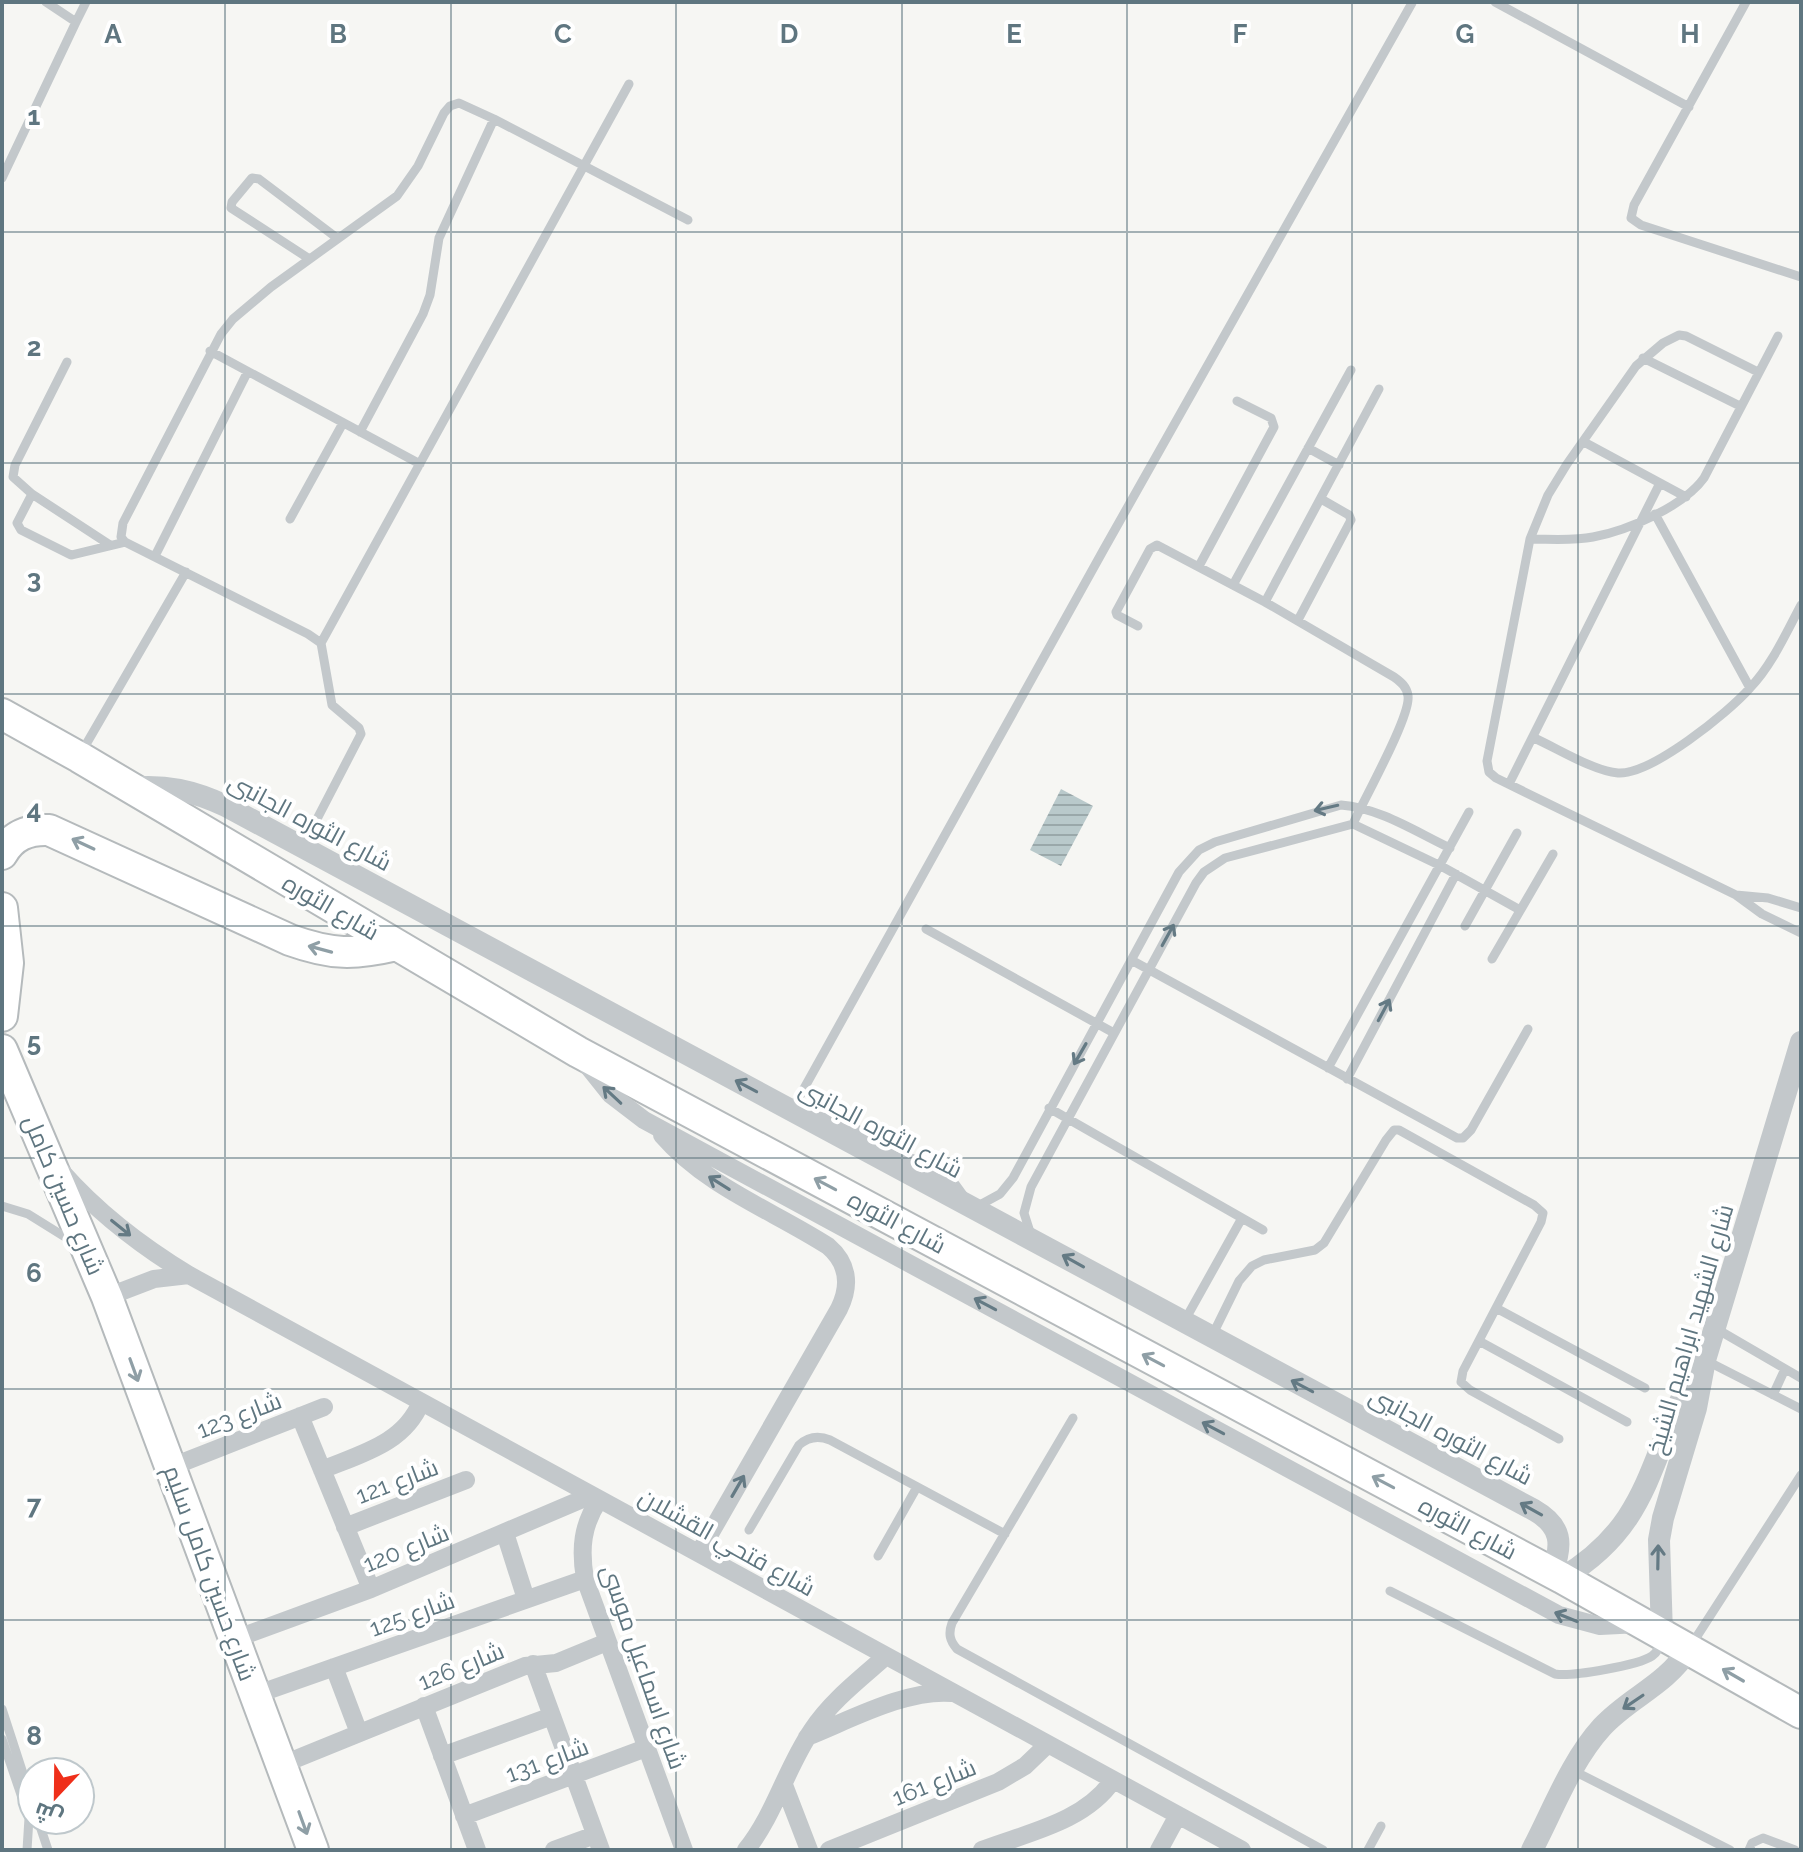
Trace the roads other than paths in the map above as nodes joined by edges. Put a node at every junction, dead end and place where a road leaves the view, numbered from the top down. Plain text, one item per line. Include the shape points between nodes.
1 (46, 2) edge
2 (86, 2) edge
3 (1495, 2) edge
4 (1746, 2) edge
5 (1412, 3) edge
6 (76, 22) junction
7 (629, 84) dead end
8 (1689, 107) junction
9 (494, 119) junction
10 (585, 166) junction
11 (2, 178) edge
12 (688, 220) dead end
13 (337, 238) junction
14 (308, 258) junction
15 (1801, 277) edge
16 (1778, 336) dead end
17 (210, 351) junction
18 (1643, 358) junction
19 (67, 362) dead end
20 (1351, 370) dead end
21 (1758, 372) junction
22 (247, 373) junction
23 (1379, 389) dead end
24 (1237, 401) dead end
25 (1740, 406) junction
26 (343, 423) junction
27 (360, 432) junction
28 (1584, 442) junction
29 (1308, 448) junction
30 (420, 464) junction
31 (1339, 465) junction
32 (1660, 483) junction
33 (32, 494) junction
34 (1686, 497) junction
35 (1321, 499) junction
36 (1655, 514) junction
37 (290, 519) dead end
38 (1641, 521) junction
39 (1530, 539) junction
40 (125, 542) junction
41 (110, 545) junction
42 (155, 556) junction
43 (1199, 566) junction
44 (186, 572) junction
45 (1233, 585) junction
46 (1265, 602) junction
47 (1801, 605) edge
48 (1298, 620) junction
49 (1138, 626) dead end
50 (321, 643) junction
51 (1750, 688) junction
52 (2, 714) edge
53 (1534, 738) junction
54 (79, 757) junction
55 (1509, 784) junction
56 (129, 788) junction
57 (1361, 806) junction
58 (1469, 812) dead end
59 (1353, 824) junction
60 (1517, 833) dead end
61 (303, 846) junction
62 (1450, 848) junction
63 (2, 854) edge
64 (1553, 854) dead end
65 (1441, 866) junction
66 (1456, 874) junction
67 (1485, 891) junction
68 (1736, 895) junction
69 (2, 908) edge
70 (1801, 908) edge
71 (1520, 910) junction
72 (1465, 926) dead end
73 (926, 929) dead end
74 (1801, 933) edge
75 (397, 945) junction
76 (1492, 959) dead end
77 (1133, 961) junction
78 (1149, 969) junction
79 (2, 1016) edge
80 (1098, 1023) junction
81 (1528, 1029) dead end
82 (1114, 1033) junction
83 (1801, 1042) edge
84 (2, 1050) edge
85 (578, 1052) junction
86 (1328, 1068) junction
87 (1347, 1079) junction
88 (1049, 1108) junction
89 (798, 1114) junction
90 (1068, 1119) junction
91 (652, 1124) junction
92 (46, 1154) junction
93 (1008, 1185) junction
94 (1027, 1196) junction
95 (2, 1206) edge
96 (970, 1207) junction
97 (1242, 1218) junction
98 (1263, 1230) dead end
99 (1032, 1239) junction
100 (87, 1250) junction
101 (189, 1275) junction
102 (107, 1297) junction
103 (1496, 1308) junction
104 (1184, 1322) junction
105 (1715, 1328) junction
106 (1211, 1337) junction
107 (1479, 1341) junction
108 (1705, 1360) junction
109 (1785, 1369) junction
110 (1801, 1378) edge
111 (1645, 1388) dead end
112 (1773, 1395) junction
113 (421, 1402) junction
114 (324, 1407) dead end
115 (1801, 1409) edge
116 (300, 1416) junction
117 (1073, 1418) dead end
118 (1627, 1422) dead end
119 (1559, 1439) dead end
120 (171, 1467) junction
121 (322, 1470) junction
122 (1801, 1475) edge
123 (466, 1480) dead end
124 (917, 1487) junction
125 (596, 1498) junction
126 (345, 1527) junction
127 (749, 1530) dead end
128 (505, 1533) junction
129 (1005, 1534) junction
130 (699, 1553) junction
131 (878, 1556) dead end
132 (1557, 1575) junction
133 (585, 1579) junction
134 (371, 1589) junction
135 (1390, 1591) dead end
136 (526, 1599) junction
137 (1652, 1629) junction
138 (235, 1639) junction
139 (607, 1642) junction
140 (1689, 1649) junction
141 (886, 1656) junction
142 (533, 1664) junction
143 (334, 1667) junction
144 (955, 1694) junction
145 (255, 1695) junction
146 (424, 1706) junction
147 (2, 1709) edge
148 (1801, 1713) edge
149 (552, 1716) junction
150 (359, 1733) junction
151 (807, 1737) junction
152 (2, 1739) edge
153 (1048, 1744) junction
154 (646, 1748) junction
155 (17, 1756) edge
156 (442, 1756) junction
157 (281, 1765) junction
158 (1574, 1771) junction
159 (573, 1775) junction
160 (1113, 1780) junction
161 (784, 1785) junction
162 (1178, 1815) junction
163 (464, 1816) junction
164 (1381, 1826) dead end
165 (43, 1836) edge
166 (44, 1839) junction
167 (598, 1843) edge
168 (27, 1847) edge
169 (48, 1850) edge
170 (313, 1850) edge
171 (477, 1850) edge
172 (554, 1850) edge
173 (684, 1850) edge
174 (746, 1850) edge
175 (809, 1850) edge
176 (829, 1850) edge
177 (982, 1850) edge
178 (1159, 1850) edge
179 (1242, 1850) edge
180 (1323, 1850) edge
181 (1368, 1850) edge
182 (1532, 1850) edge
183 (1730, 1850) edge
184 (1749, 1850) edge
185 (1795, 1850) edge

1 - 6 lane
2 - 6 lane
3 - 8 lane
4 - 8 lane
5 - 89 lane via 1104,549
6 - 11 lane
7 - 10 lane
8 - 15 lane via 1631,218
9 - 10 lane
9 - 13 lane via 467,105 450,106 397,196
9 - 27 lane via 439,238 423,314
10 - 12 lane
10 - 30 lane
13 - 14 lane
13 - 14 lane via 252,178 231,208
14 - 17 lane via 233,319
16 - 21 lane
17 - 22 lane
17 - 40 lane via 121,527
18 - 21 lane via 1679,335
18 - 25 lane
18 - 28 lane
19 - 33 lane via 13,472 16,482
20 - 29 lane
21 - 25 lane
22 - 26 lane
22 - 42 lane
23 - 31 lane
24 - 43 lane via 1271,418 1274,427
25 - 34 lane via 1704,478
26 - 27 lane
26 - 37 lane
27 - 30 lane
28 - 32 lane
28 - 39 lane via 1548,495
29 - 31 lane
29 - 45 lane
30 - 50 lane
31 - 35 lane
32 - 34 lane
32 - 38 lane
33 - 41 lane
33 - 41 lane via 17,523 21,530 71,555
34 - 36 lane
35 - 46 lane
35 - 48 lane via 1351,520
36 - 38 lane
36 - 51 lane
38 - 39 lane via 1591,538
38 - 53 lane
39 - 55 lane via 1487,761 1489,772
40 - 41 lane
40 - 42 lane
42 - 44 lane
43 - 45 lane
43 - 49 lane via 1157,545 1150,549 1116,613
44 - 50 lane
44 - 54 lane
45 - 46 lane
46 - 48 lane
47 - 51 lane
48 - 57 lane via 1394,677 1408,695 1404,715
50 - 61 lane via 332,705 361,734
51 - 53 lane via 1667,755 1634,771 1599,767
52 - 54 highway, شارع الثوره
53 - 55 lane
54 - 56 highway, شارع الثوره
55 - 68 lane
56 - 61 street, شارع الثوره الجانبى via 163,786 196,793
56 - 75 highway, شارع الثوره
57 - 59 lane
57 - 62 lane
57 -> 77 lane via 1322,809 1199,850 1179,872
58 - 62 lane
59 - 65 lane
78 -> 59 lane via 1196,883 1213,864
60 - 67 lane
89 -> 61 street, شارع الثوره الجانبى
62 - 65 lane
75 -> 63 highway via 348,954 314,948 49,830 18,836
64 - 71 lane
65 - 66 lane
65 - 86 lane
66 - 67 lane
87 -> 66 lane
67 - 71 lane
67 - 72 lane
68 - 70 lane
68 - 74 lane
69 - 79 highway via 8,963
71 - 76 lane
73 - 80 lane
75 - 85 highway, شارع الثوره
77 - 78 lane
77 - 80 lane
78 - 82 lane
78 - 86 lane
80 - 82 lane
80 -> 88 lane
81 - 87 lane via 1463,1138 1452,1137
82 - 90 lane
83 - 105 street, شارع الشهيد ابراهيم الشيخ
84 - 92 highway, شارع حسين كامل
91 -> 85 street via 610,1094
132 -> 85 highway, شارع الثوره
86 - 87 lane
88 - 90 lane
88 - 93 lane
89 - 96 street, شارع الثوره الجانبى
90 - 94 lane
90 - 97 lane
130 -> 91 street via 839,1309 847,1278 841,1260 828,1246 703,1173
137 -> 91 street via 1600,1626 1559,1615
92 - 100 highway, شارع حسين كامل
92 -> 101 street, شارع فتحي القشلان via 107,1217
93 - 94 lane
93 - 96 lane via 992,1201
94 - 99 lane via 1024,1213
95 - 100 lane via 28,1214
96 - 99 street, شارع الثوره الجانبى
97 - 98 lane
97 - 104 lane
104 -> 99 street, شارع الثوره الجانبى
100 - 102 highway, شارع حسين كامل
101 - 102 street via 154,1279
101 - 113 street, شارع فتحي القشلان
102 -> 120 highway, شارع حسين كامل سليم
103 - 106 lane via 1543,1213 1394,1130 1332,1234 1315,1250 1252,1266
103 - 107 lane
103 - 111 lane
104 - 106 street, شارع الثوره الجانبى
105 - 108 street, شارع الشهيد ابراهيم الشيخ
105 - 109 lane
132 -> 106 street, شارع الثوره الجانبى via 1559,1544 1547,1518
107 - 118 lane
107 - 119 lane via 1461,1382
108 - 112 lane
108 - 132 street via 1687,1387 1632,1515 1600,1551
137 -> 108 street, شارع الشهيد ابراهيم الشيخ via 1663,1518
109 - 110 lane
109 - 112 lane
112 - 115 lane
113 - 121 street via 393,1439
113 - 125 street, شارع فتحي القشلان
114 - 116 street, شارع 123
116 - 120 street, شارع 123
116 - 121 street
117 - 129 lane
120 - 138 highway, شارع حسين كامل سليم
121 - 126 street
122 - 140 lane
123 - 126 street, شارع 121
124 - 127 lane via 830,1440 811,1438 799,1445
124 - 129 lane
124 - 131 lane
125 - 128 street, شارع 120
125 - 130 street, شارع فتحي القشلان
125 - 133 street, شارع اسماعيل موسى via 583,1536
126 - 134 street
128 - 134 street, شارع 120
128 - 136 street
129 - 180 lane via 952,1623 950,1639 957,1649
130 - 141 street, شارع فتحي القشلان
132 - 137 highway, شارع الثوره
133 - 136 street, شارع 125
133 - 139 street, شارع اسماعيل موسى
134 - 138 street, شارع 120
135 - 137 lane via 1555,1674 1648,1658 1659,1648
136 - 143 street, شارع 125
137 - 140 highway, شارع الثوره
138 - 145 highway, شارع حسين كامل سليم
139 - 142 street, شارع 126 via 556,1663
139 - 154 street, شارع اسماعيل موسى
148 -> 140 highway, شارع الثوره
140 -> 158 street via 1670,1675 1603,1727
141 - 144 street, شارع فتحي القشلان
141 - 151 street via 837,1700
142 - 146 street, شارع 126
142 - 149 street
143 - 145 street, شارع 125
143 - 150 street
144 - 151 street via 907,1698
144 - 153 street, شارع فتحي القشلان
145 - 157 highway, شارع حسين كامل سليم
146 - 150 street, شارع 126
146 - 156 street
147 - 155 lane
149 - 156 street
149 - 159 street
150 - 157 street, شارع 126
151 - 161 street
152 - 168 lane via 29,1818
153 - 160 street, شارع فتحي القشلان
153 - 176 street, شارع 161 via 998,1782
154 - 159 street, شارع 131
154 - 173 street, شارع اسماعيل موسى
156 - 163 street
157 -> 170 highway, شارع حسين كامل سليم
158 - 182 street
158 - 183 lane
159 - 163 street, شارع 131
159 - 167 street
160 - 162 street, شارع فتحي القشلان
160 - 177 street via 1079,1812
161 - 174 street
161 - 175 street
162 - 178 street
162 - 179 street, شارع فتحي القشلان
163 - 171 street
164 - 181 lane
165 - 166 lane
166 - 168 lane
166 - 169 lane
167 - 172 street
184 - 185 lane via 1763,1838

